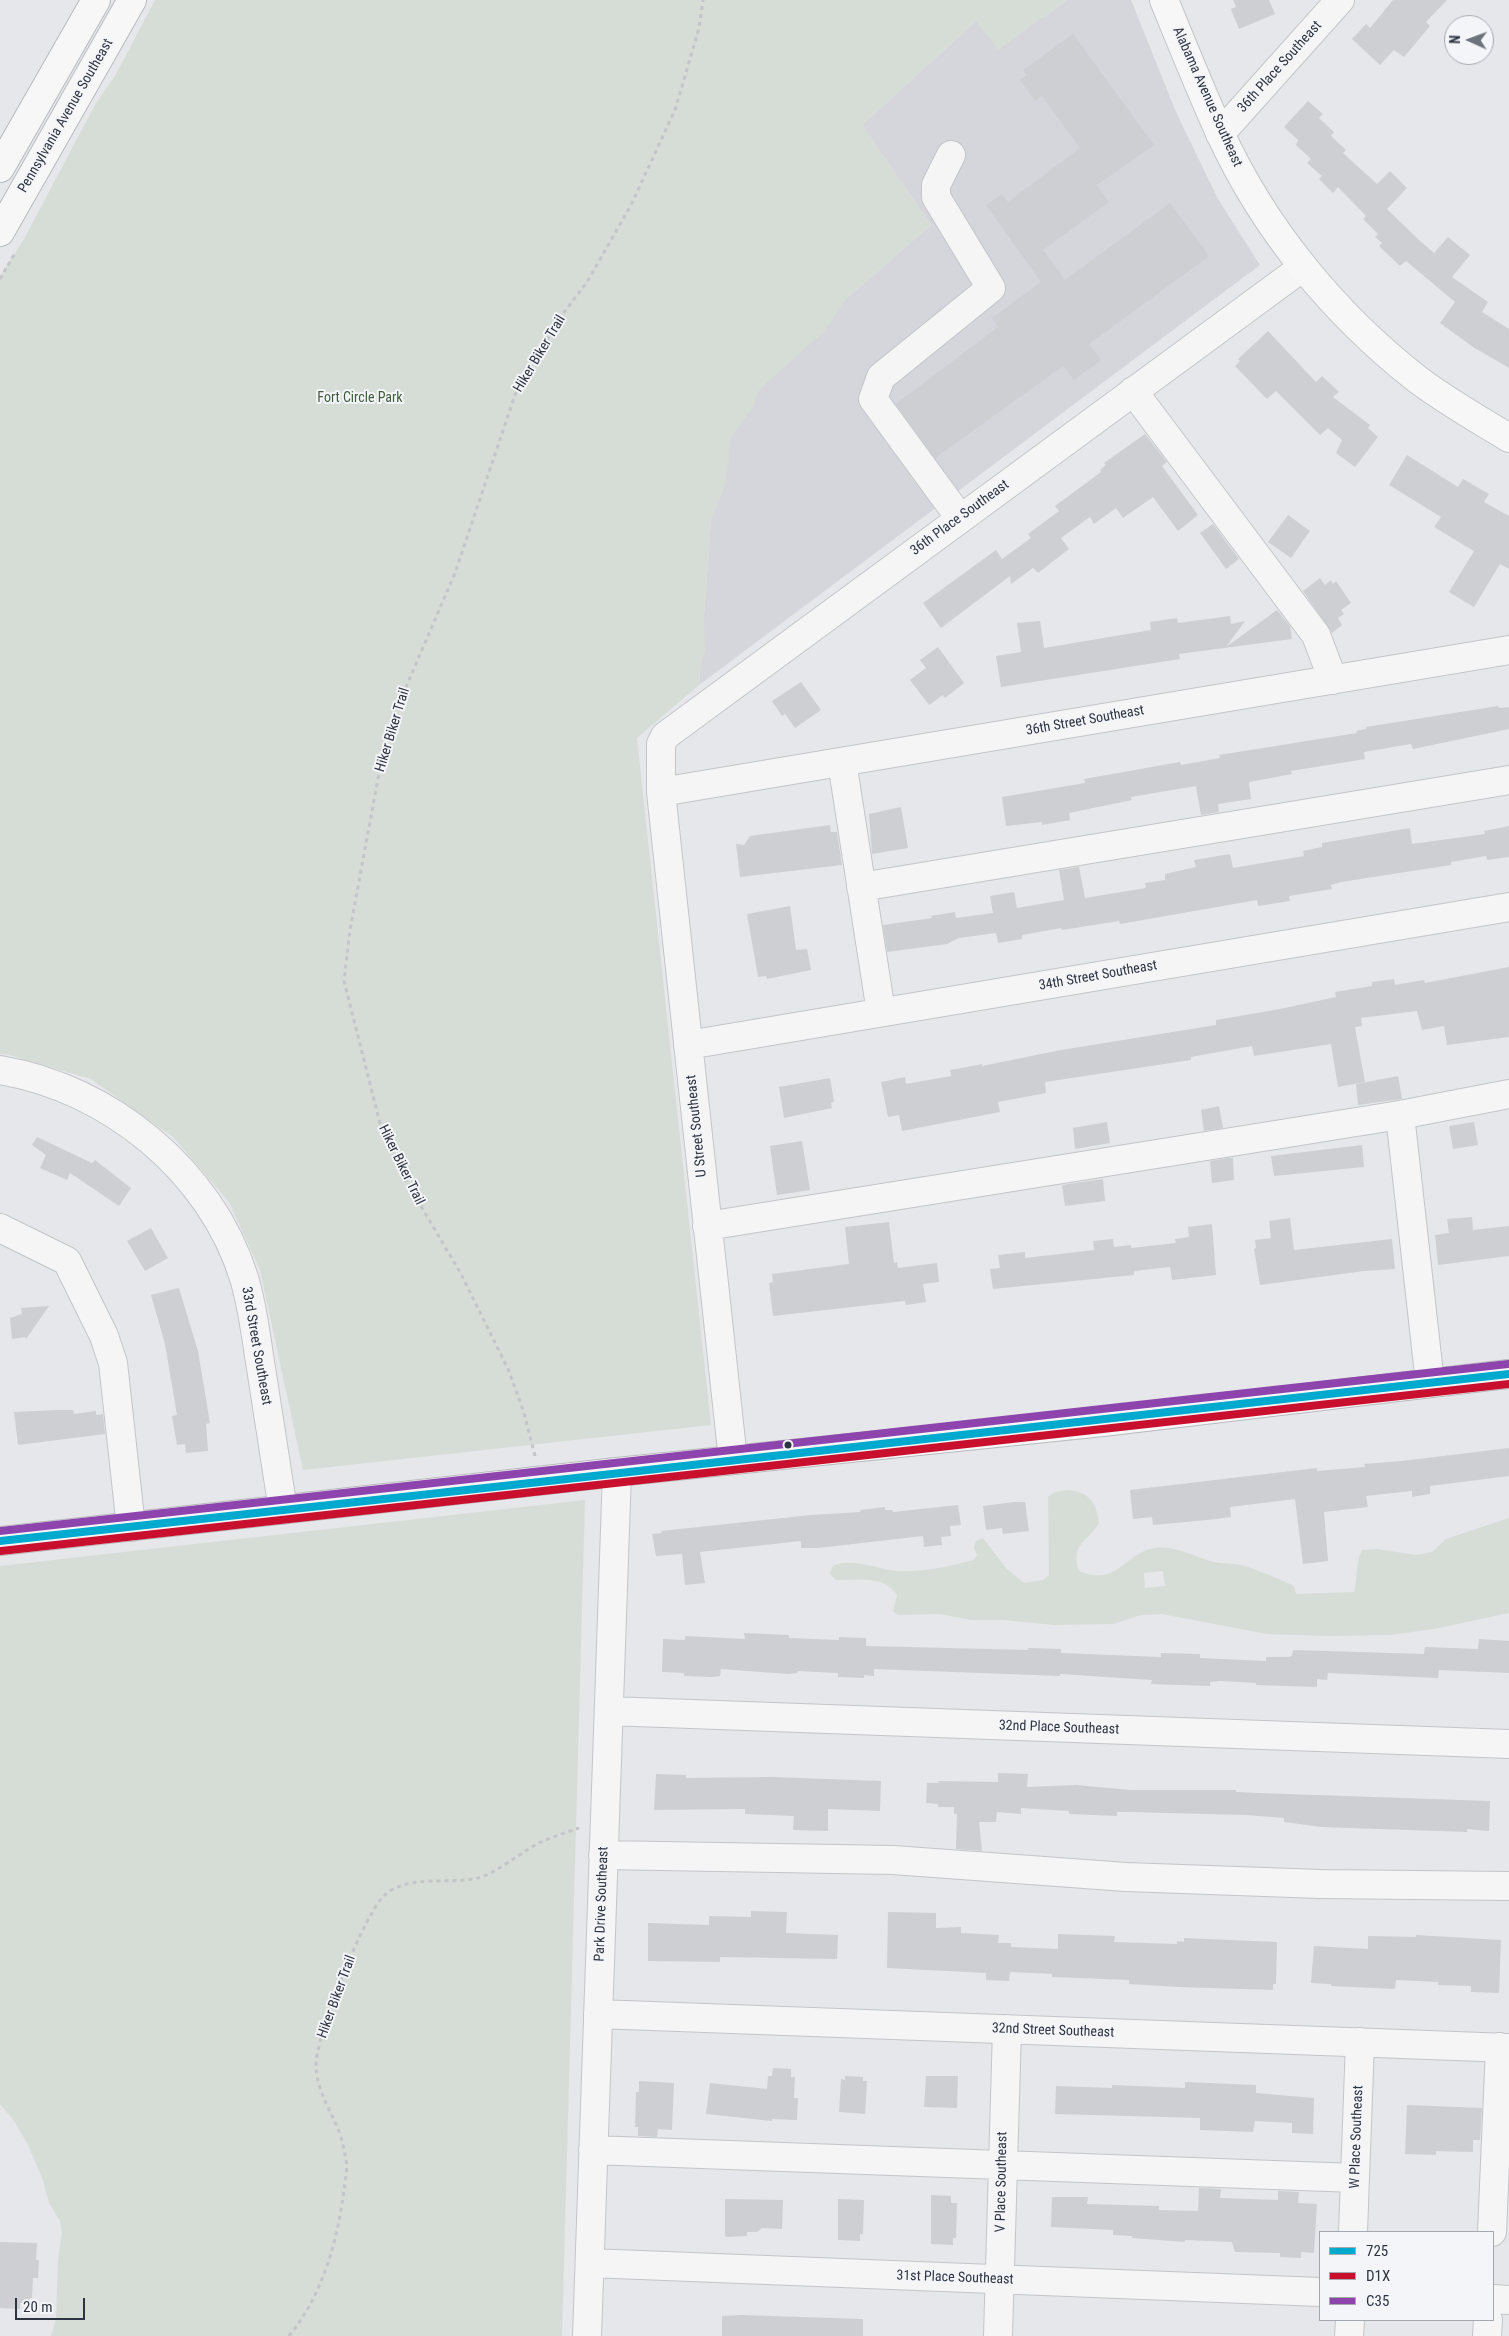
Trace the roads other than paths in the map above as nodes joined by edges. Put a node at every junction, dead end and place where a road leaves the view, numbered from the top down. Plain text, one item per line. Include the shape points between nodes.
1 (96, 0) edge
2 (132, 0) edge
3 (1164, 0) edge
4 (1340, 0) edge
5 (1220, 134) junction
6 (950, 155) dead end
7 (0, 168) edge
8 (0, 232) edge
9 (1302, 266) junction
10 (1133, 391) junction
11 (1509, 438) edge
12 (960, 518) junction
13 (1509, 650) edge
14 (1333, 680) junction
15 (842, 762) junction
16 (1509, 780) edge
17 (661, 792) junction
18 (861, 887) junction
19 (1509, 907) edge
20 (881, 1012) junction
21 (688, 1045) junction
22 (0, 1070) edge
23 (1509, 1094) edge
24 (1400, 1115) junction
25 (707, 1226) junction
26 (0, 1228) edge
27 (1509, 1374) edge
28 (1430, 1383) junction
29 (733, 1460) junction
30 (617, 1472) junction
31 (283, 1510) junction
32 (132, 1527) junction
33 (0, 1541) edge
34 (609, 1711) junction
35 (1509, 1744) edge
36 (603, 1855) junction
37 (1509, 1886) edge
38 (598, 2014) junction
39 (1007, 2029) junction
40 (1360, 2042) junction
41 (1505, 2047) edge
42 (593, 2150) junction
43 (1003, 2165) junction
44 (1355, 2178) junction
45 (1353, 2231) edge
46 (1492, 2231) edge
47 (590, 2263) junction
48 (1000, 2280) junction
49 (1319, 2292) edge
50 (1494, 2299) edge
51 (1509, 2300) edge
52 (1350, 2321) edge
53 (1488, 2321) edge
54 (587, 2336) edge
55 (998, 2336) edge
56 (1349, 2336) edge
57 (1487, 2336) edge

1 - 7 main road
2 - 8 main road, Pennsylvania Avenue Southeast
3 - 5 main road, Alabama Avenue Southeast
4 - 5 street, 36th Place Southeast
5 - 9 main road, Alabama Avenue Southeast via 1258,202
6 - 12 street via 936,185 936,197 991,288 882,378 873,399
9 - 10 street, 36th Place Southeast
9 - 11 main road, Alabama Avenue Southeast via 1348,318 1404,369 1446,400
10 - 12 street, 36th Place Southeast
10 - 14 street via 1316,635
12 - 17 street, 36th Place Southeast via 665,736 660,751
13 - 14 street, 36th Street Southeast
14 - 15 street, 36th Street Southeast
15 - 17 street, 36th Street Southeast
15 - 18 street
16 - 18 street
17 - 21 street, U Street Southeast
18 - 20 street
19 - 20 street, 34th Street Southeast
20 - 21 street, 34th Street Southeast
21 - 25 street, U Street Southeast
22 - 31 street, 33rd Street Southeast via 62,1086 91,1099 127,1122 175,1165 214,1216 239,1265 250,1300
23 - 24 street
24 - 25 street
24 - 28 street
25 - 29 street, U Street Southeast
26 - 32 street via 67,1261 104,1336 113,1364
27 - 28 main road
28 - 29 main road via 1103,1422
29 - 30 main road
30 - 31 main road
30 - 34 street, Park Drive Southeast
31 - 32 main road
32 - 33 main road
34 - 35 street, 32nd Place Southeast
34 - 36 street, Park Drive Southeast
36 - 37 street via 892,1860 1126,1877
36 - 38 street, Park Drive Southeast
38 - 39 street, 32nd Street Southeast
38 - 42 street, Park Drive Southeast
39 - 40 street, 32nd Street Southeast
39 - 43 street, V Place Southeast
40 - 41 street, 32nd Street Southeast
40 - 44 street, W Place Southeast
41 - 46 street
42 - 43 street
42 - 47 street, Park Drive Southeast
43 - 44 street
43 - 48 street, V Place Southeast
44 - 45 street, W Place Southeast
47 - 48 street, 31st Place Southeast
47 - 54 street, Park Drive Southeast
48 - 49 street, 31st Place Southeast
48 - 55 street, V Place Southeast
50 - 51 street
52 - 56 street
53 - 57 street

